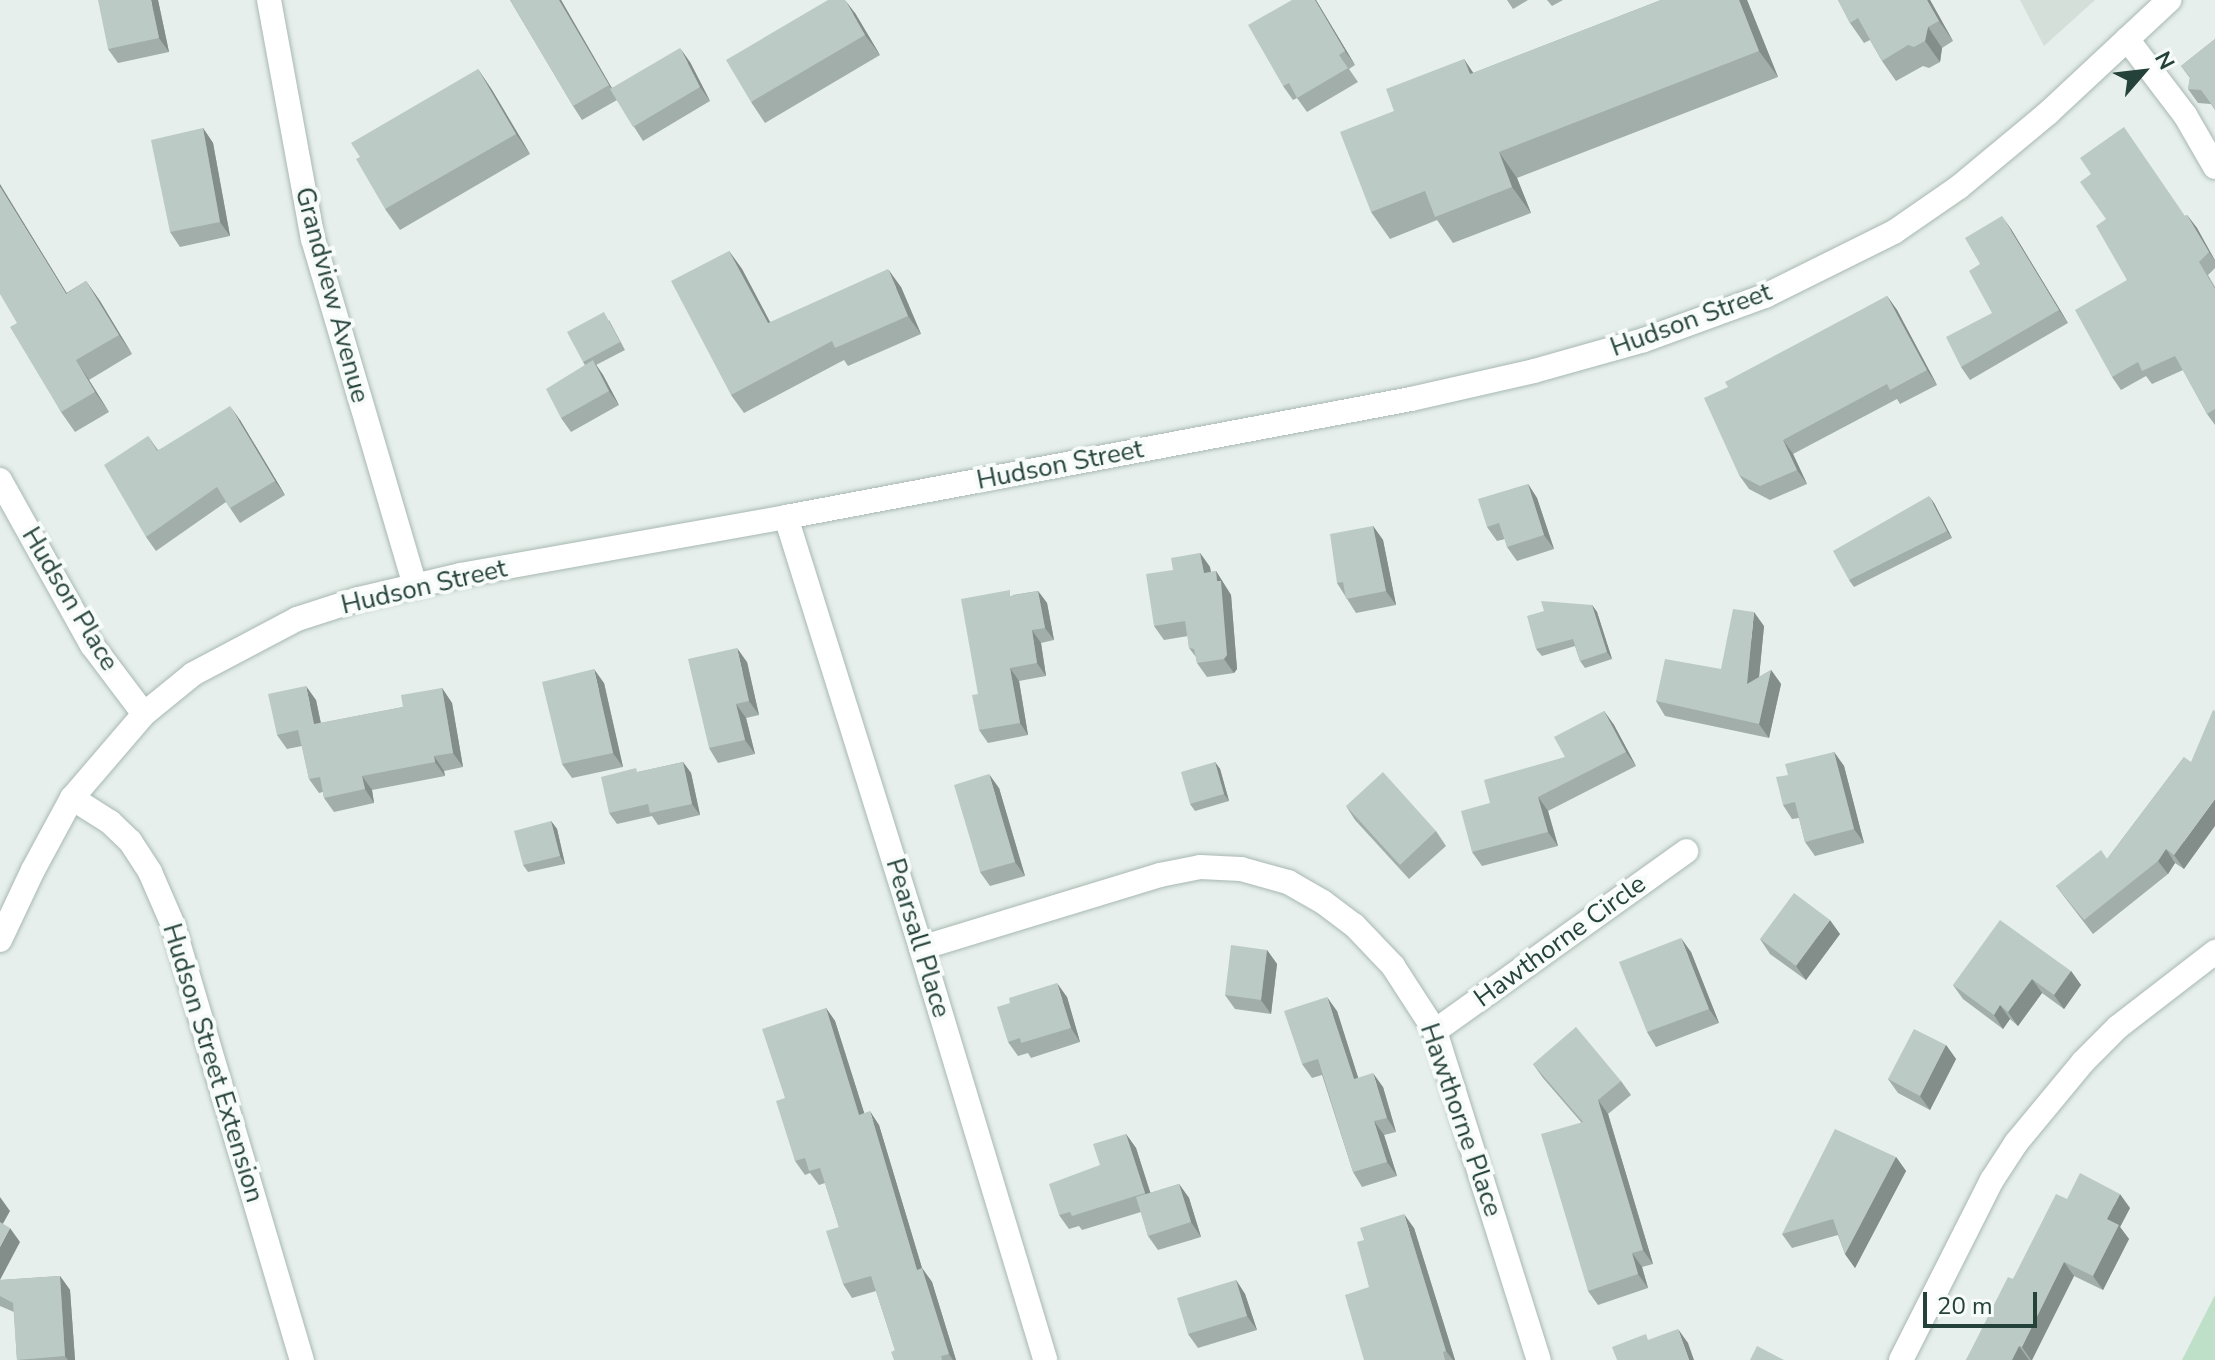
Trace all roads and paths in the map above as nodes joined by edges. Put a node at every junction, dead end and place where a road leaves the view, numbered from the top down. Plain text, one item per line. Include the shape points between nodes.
1 (269, 0) edge
2 (2169, 0) edge
3 (2127, 39) junction
4 (2215, 167) edge
5 (0, 480) edge
6 (786, 517) junction
7 (415, 586) junction
8 (144, 714) junction
9 (72, 798) junction
10 (1686, 851) dead end
11 (0, 940) edge
12 (921, 948) junction
13 (2215, 952) edge
14 (1435, 1031) junction
15 (302, 1360) edge
16 (1045, 1360) edge
17 (1539, 1360) edge
18 (1901, 1360) edge

1 - 7 street, Grandview Avenue via 313,239
2 - 3 street, Hudson Street
3 - 4 street via 2185,115
3 - 6 street, Hudson Street via 1959,187 1894,232 1765,296 1644,340 1411,399
5 - 8 street, Hudson Place via 92,645
6 - 7 street, Hudson Street
6 - 12 street, Pearsall Place
7 - 8 street, Hudson Street via 309,615 251,641 193,674
8 - 9 street, Hudson Street
9 - 11 street, Hudson Street
9 - 15 street, Hudson Street Extension via 130,841 173,925
10 - 14 street, Hawthorne Circle
12 - 14 street, Hawthorne Place via 1160,875 1200,867 1241,869 1288,882 1354,925 1393,966
12 - 16 street, Pearsall Place
13 - 18 street via 2118,1027 2016,1143
14 - 17 street, Hawthorne Place

